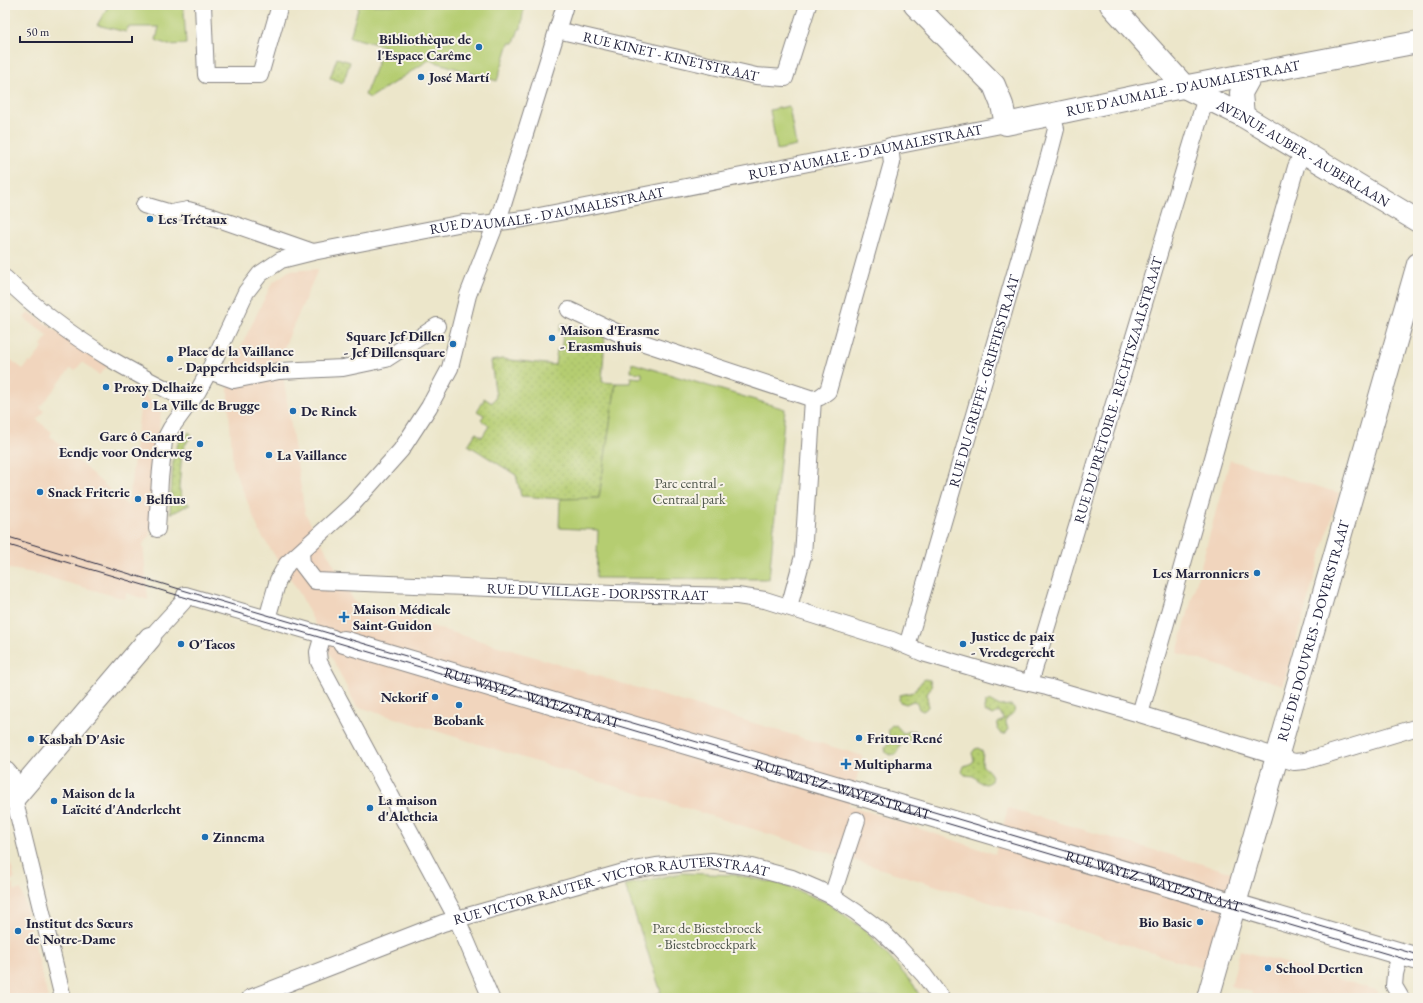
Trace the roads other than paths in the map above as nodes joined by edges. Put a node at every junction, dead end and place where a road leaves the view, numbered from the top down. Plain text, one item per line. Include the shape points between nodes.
1 (203, 5) edge
2 (280, 5) edge
3 (565, 5) edge
4 (808, 5) edge
5 (915, 5) edge
6 (1111, 5) edge
7 (557, 30) junction
8 (1418, 42) edge
9 (1251, 75) junction
10 (1186, 88) junction
11 (1206, 97) junction
12 (1052, 114) junction
13 (1243, 116) junction
14 (1006, 124) junction
15 (890, 146) junction
16 (1303, 152) junction
17 (144, 205) dead end
18 (1418, 221) edge
19 (496, 223) junction
20 (312, 252) junction
21 (1418, 264) edge
22 (5, 278) edge
23 (569, 310) dead end
24 (437, 326) dead end
25 (209, 371) junction
26 (813, 400) junction
27 (190, 402) junction
28 (157, 529) dead end
29 (301, 552) junction
30 (789, 607) junction
31 (267, 619) junction
32 (323, 635) junction
33 (150, 638) joint
34 (344, 642) joint
35 (907, 646) junction
36 (1030, 683) junction
37 (1140, 714) junction
38 (1418, 727) edge
39 (1276, 756) junction
40 (5, 772) edge
41 (10, 803) edge
42 (857, 820) dead end
43 (832, 896) junction
44 (1234, 905) junction
45 (458, 919) junction
46 (1409, 957) edge
47 (63, 998) edge
48 (250, 998) edge
49 (491, 998) edge
50 (941, 998) edge
51 (1208, 998) edge
52 (1401, 998) edge

1 - 2 street via 206,75 260,75
3 - 7 street
4 - 7 street, RUE KINET - KINETSTRAAT via 785,78 756,76
5 - 14 street via 994,85
6 - 10 street
7 - 19 street
8 - 9 street, RUE D'AUMALE - D'AUMALESTRAAT
9 - 10 street, RUE D'AUMALE - D'AUMALESTRAAT
9 - 13 street via 1242,93
10 - 11 street, AVENUE AUBER - AUBERLAAN
10 - 12 street, RUE D'AUMALE - D'AUMALESTRAAT
11 - 13 street, AVENUE AUBER - AUBERLAAN
11 - 36 street, RUE DU PRÉTOIRE - RECHTSZAALSTRAAT
12 - 14 street, RUE D'AUMALE - D'AUMALESTRAAT
12 - 35 street, RUE DU GREFFE - GRIFFIESTRAAT via 1056,129 1049,156
13 - 16 street, AVENUE AUBER - AUBERLAAN
14 - 15 street, RUE D'AUMALE - D'AUMALESTRAAT
15 - 19 street, RUE D'AUMALE - D'AUMALESTRAAT
15 - 26 street via 892,163 828,391
16 - 18 street, AVENUE AUBER - AUBERLAAN
16 - 37 street via 1296,167
17 - 20 street via 171,213 188,210 210,216
19 - 20 street, RUE D'AUMALE - D'AUMALESTRAAT via 463,223
19 - 29 street via 468,295 450,368 429,407 401,450 352,505
20 - 25 street via 281,260 260,274 246,292
21 - 39 street, RUE DE DOUVRES - DOVERSTRAAT
22 - 27 street via 43,313 85,343
23 - 26 street via 629,338
24 - 25 street via 386,359 343,368 279,371 234,380
25 - 27 street
26 - 30 street via 803,556
27 - 28 street via 164,441
29 - 30 street, RUE DU VILLAGE - DORPSSTRAAT via 302,564 315,581 736,596
29 - 31 street via 287,564 278,580
30 - 35 street, RUE DU VILLAGE - DORPSSTRAAT
31 - 32 street, RUE WAYEZ - WAYEZSTRAAT
31 - 33 street via 185,595 183,602
32 - 34 street, RUE WAYEZ - WAYEZSTRAAT
32 - 45 street via 318,652 319,662
33 - 41 street
34 - 44 street, RUE WAYEZ - WAYEZSTRAAT
35 - 36 street, RUE DU VILLAGE - DORPSSTRAAT via 923,653
36 - 37 street, RUE DU VILLAGE - DORPSSTRAAT
37 - 39 street, RUE DU VILLAGE - DORPSSTRAAT
38 - 39 street, RUE DU VILLAGE - DORPSSTRAAT via 1305,761 1294,762
39 - 44 street, RUE DE DOUVRES - DOVERSTRAAT
40 - 41 street via 10,779
41 - 47 street
42 - 43 street
43 - 45 street, RUE VICTOR RAUTER - VICTOR RAUTERSTRAAT via 792,878 751,867 712,861 694,862 624,872
43 - 50 street, RUE VICTOR RAUTER - VICTOR RAUTERSTRAAT via 880,930 924,975
44 - 46 street, RUE WAYEZ - WAYEZSTRAAT
44 - 51 street, RUE DE DOUVRES - DOVERSTRAAT
45 - 48 street, RUE VICTOR RAUTER - VICTOR RAUTERSTRAAT
45 - 49 street
46 - 52 street via 1394,974 1394,986

